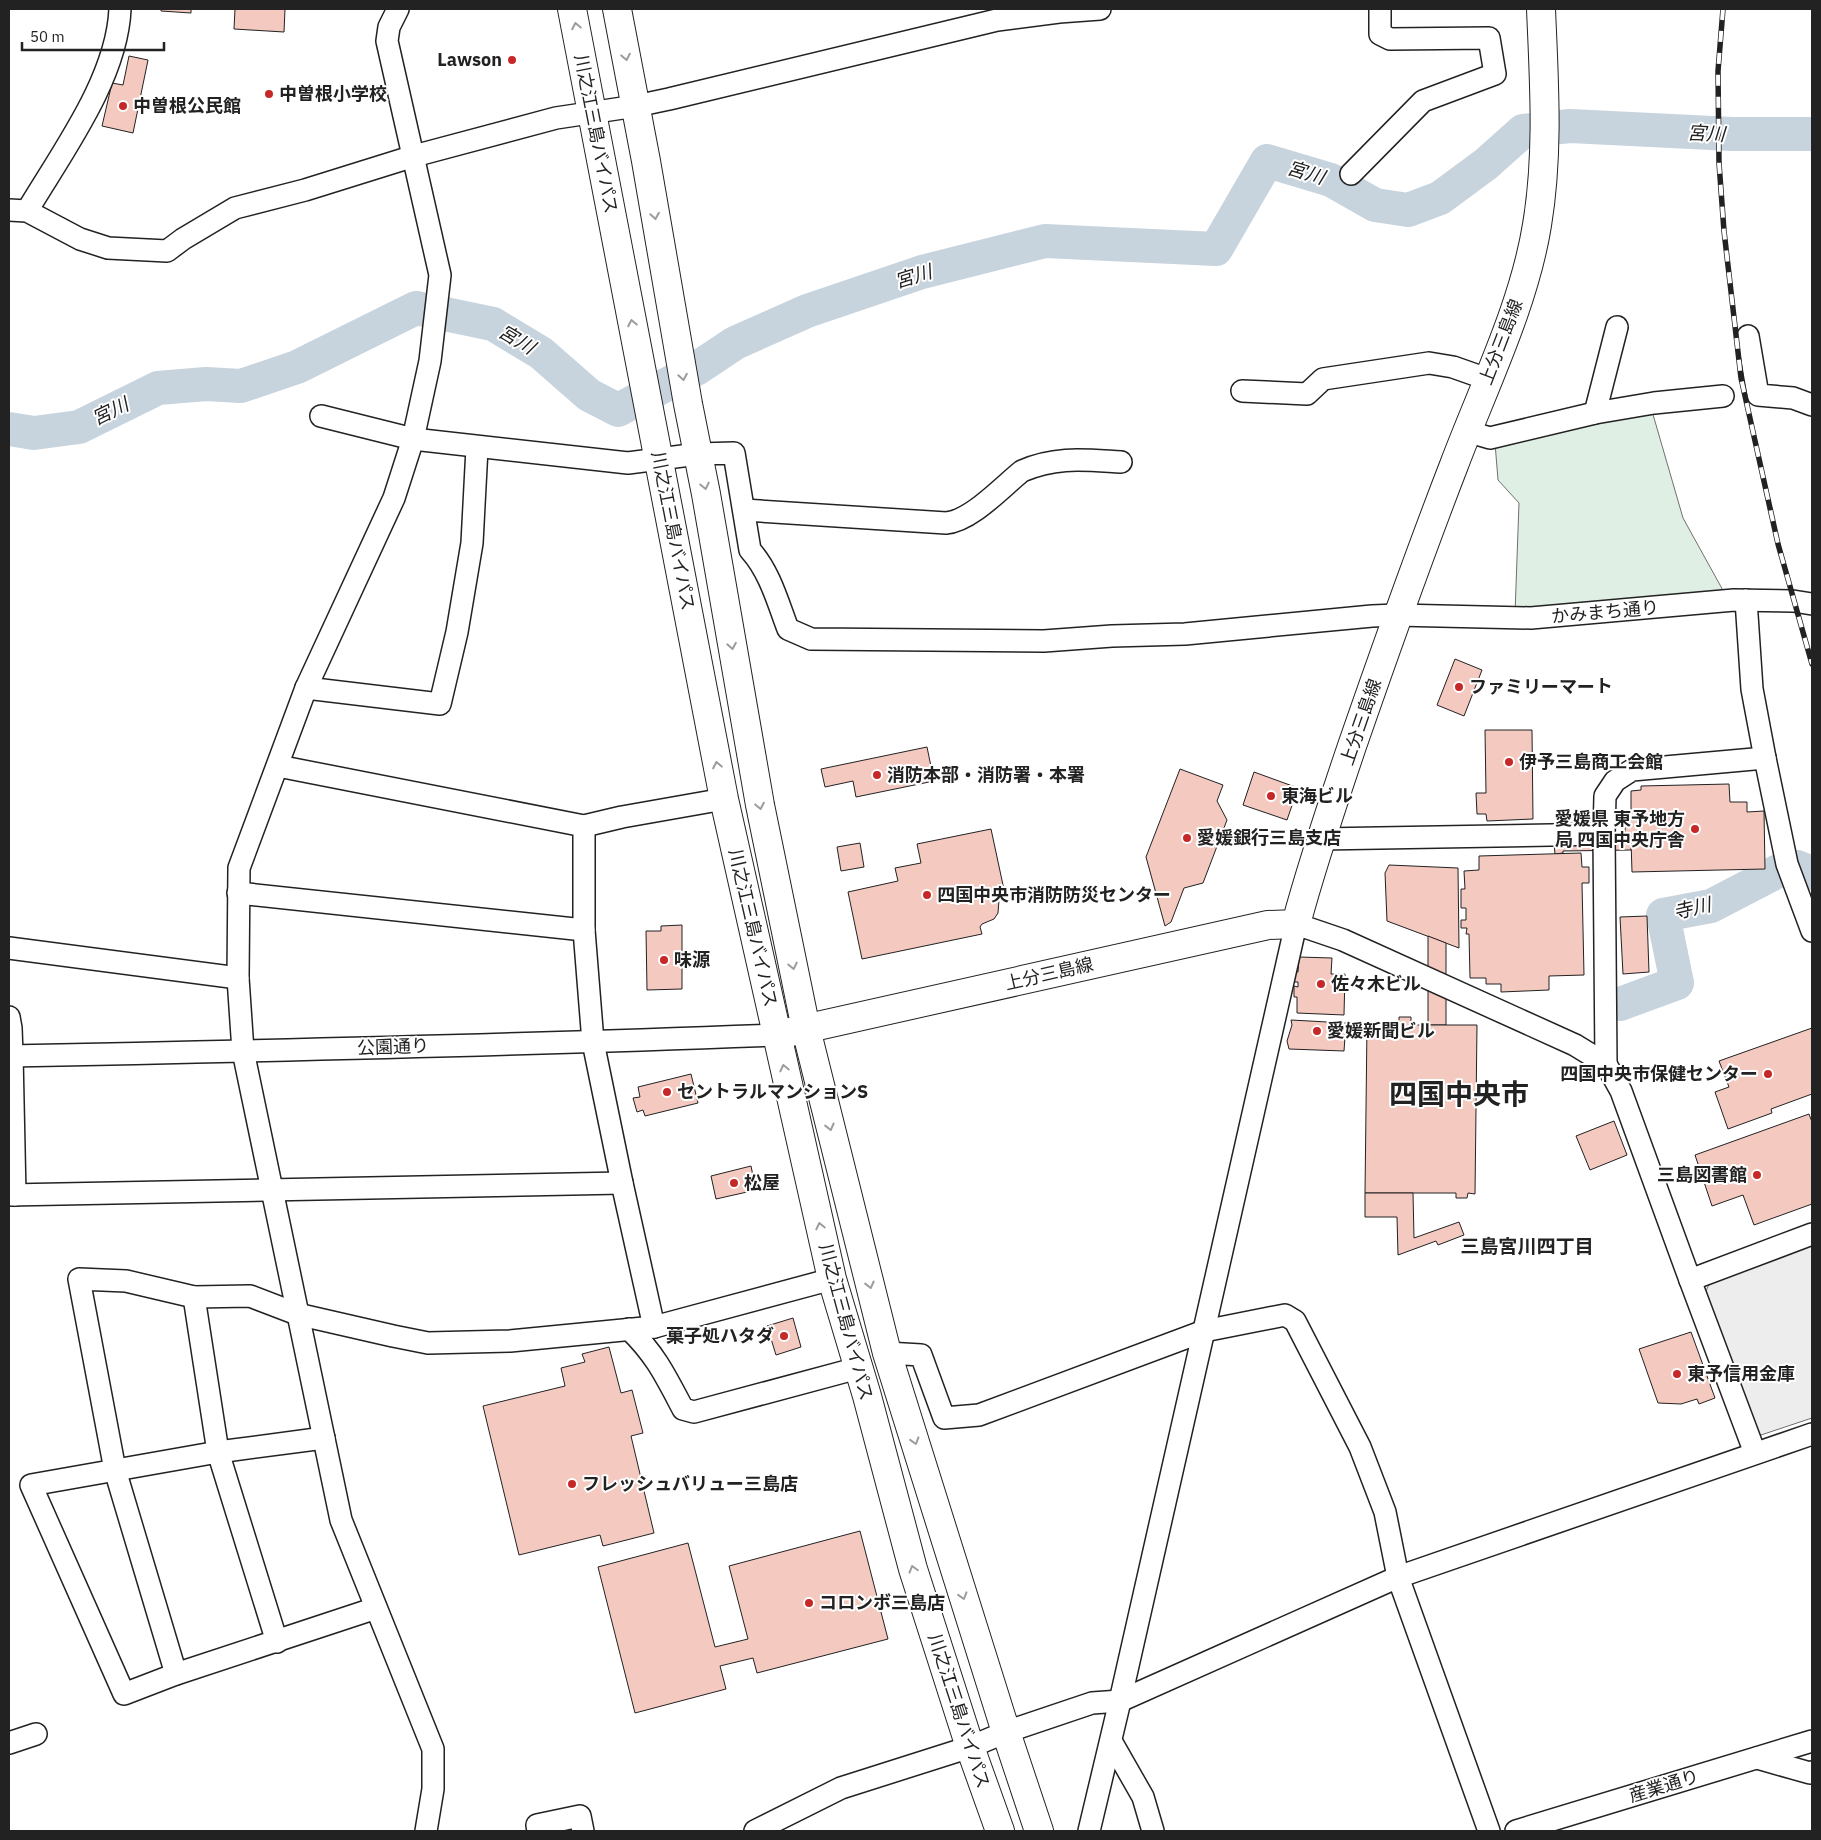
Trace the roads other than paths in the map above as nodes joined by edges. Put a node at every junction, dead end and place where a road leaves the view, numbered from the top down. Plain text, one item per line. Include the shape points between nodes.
1 (120, 9) edge
2 (398, 9) edge
3 (572, 9) edge
4 (617, 9) edge
5 (1100, 9) edge
6 (1380, 9) edge
7 (1541, 9) edge
8 (1059, 10) edge
9 (636, 106) junction
10 (592, 111) junction
11 (414, 156) junction
12 (1351, 174) dead end
13 (18, 210) edge
14 (1617, 327) dead end
15 (1748, 336) dead end
16 (1487, 379) junction
17 (1242, 391) dead end
18 (1723, 396) dead end
19 (1812, 405) edge
20 (1595, 413) junction
21 (321, 416) dead end
22 (1466, 432) junction
23 (413, 439) junction
24 (477, 448) junction
25 (698, 454) junction
26 (659, 459) junction
27 (1121, 462) dead end
28 (744, 510) junction
29 (1746, 600) junction
30 (1812, 604) edge
31 (1397, 615) junction
32 (306, 688) junction
33 (1765, 758) junction
34 (278, 766) junction
35 (724, 799) junction
36 (584, 826) junction
37 (1604, 834) junction
38 (1321, 839) junction
39 (238, 893) junction
40 (1296, 924) junction
41 (584, 930) junction
42 (1812, 931) edge
43 (9, 948) edge
44 (238, 978) junction
45 (9, 1017) edge
46 (806, 1029) junction
47 (777, 1035) junction
48 (593, 1042) junction
49 (243, 1051) junction
50 (11, 1056) edge
51 (1606, 1064) junction
52 (622, 1183) junction
53 (272, 1191) junction
54 (12, 1195) edge
55 (1812, 1234) edge
56 (832, 1280) junction
57 (1690, 1280) junction
58 (194, 1297) junction
59 (297, 1314) junction
60 (654, 1327) junction
61 (629, 1329) junction
62 (1204, 1331) junction
63 (887, 1353) junction
64 (858, 1368) junction
65 (1812, 1434) edge
66 (324, 1438) junction
67 (218, 1452) junction
68 (1755, 1454) junction
69 (115, 1470) junction
70 (1398, 1577) junction
71 (376, 1608) junction
72 (277, 1642) junction
73 (176, 1674) junction
74 (1120, 1702) junction
75 (1006, 1732) junction
76 (36, 1734) dead end
77 (1111, 1741) junction
78 (1812, 1741) edge
79 (9, 1743) edge
80 (970, 1747) junction
81 (1756, 1758) junction
82 (1812, 1772) edge
83 (426, 1831) edge
84 (538, 1831) edge
85 (583, 1831) edge
86 (754, 1831) edge
87 (1000, 1831) edge
88 (1039, 1831) edge
89 (1089, 1831) edge
90 (1153, 1831) edge
91 (1489, 1831) edge
92 (1516, 1831) edge

1 - 13 street via 104,77 82,120
2 - 11 street via 387,42
10 -> 3 main road, 川之江三島バイパス
4 -> 9 main road, 川之江三島バイパス
5 - 8 street
6 - 12 street via 1380,34 1390,39 1490,38 1496,74 1423,101
7 - 16 main road, 上分三島線 via 1546,119 1537,225 1511,320
8 - 9 street via 997,20
9 - 10 street
9 -> 25 main road, 川之江三島バイパス
10 - 11 street
26 -> 10 main road, 川之江三島バイパス
11 - 13 street via 235,208 167,251 108,248 80,239
11 - 23 street via 440,275 430,361
14 - 20 street
15 - 19 street via 1758,396 1793,398
16 - 17 street via 1453,367 1429,363 1323,379 1307,394
16 - 22 main road, 上分三島線
18 - 20 street via 1654,402
20 - 22 street via 1490,438
21 - 23 street
22 - 31 main road, 上分三島線
23 - 24 street
23 - 32 street via 394,498
24 - 26 street via 628,464
24 - 32 street via 472,543 457,632 440,704
25 - 26 street
25 - 28 street, かみまち通り via 734,453
25 -> 46 main road, 川之江三島バイパス via 760,805
35 -> 26 main road, 川之江三島バイパス
27 - 28 street via 1069,459 1030,467 956,522
28 - 31 street, かみまち通り via 750,550 758,558 771,584 788,629 811,638 1044,640 1185,634
29 - 30 street, かみまち通り
29 - 31 street, かみまち通り via 1531,618
29 - 33 street via 1752,689
31 - 38 main road, 上分三島線
32 - 34 street
33 - 37 street via 1632,770 1615,781 1605,796
33 - 42 street via 1789,869
34 - 36 street
34 - 39 street via 239,868
35 - 36 street
35 - 47 main road, 川之江三島バイパス
36 - 41 street
37 - 38 street
37 - 51 street
38 - 40 main road, 上分三島線
39 - 41 street
39 - 44 street
40 - 46 main road, 上分三島線 via 1268,925
40 - 51 street via 1343,940 1566,1041
40 - 62 street
41 - 48 street
43 - 44 street
44 - 49 street
45 - 50 street
46 - 47 main road, 上分三島線
46 -> 63 main road, 川之江三島バイパス
47 - 48 street, 公園通り
56 -> 47 main road, 川之江三島バイパス
48 - 49 street, 公園通り
48 - 52 street
49 - 50 street, 公園通り
49 - 53 street
50 - 54 street
51 - 57 street via 1621,1091
52 - 53 street
52 - 60 street
53 - 54 street
53 - 59 street
55 - 57 street
56 - 60 street
56 - 64 main road, 川之江三島バイパス
57 - 68 street
58 - 59 street via 250,1296
58 - 67 street
58 - 69 street via 126,1282 79,1279
59 - 61 street via 428,1343 510,1341
59 - 66 street
60 - 61 street
61 - 64 street via 659,1363 683,1409 694,1412
62 - 63 street via 979,1415 944,1418 921,1355
62 - 70 street via 1285,1315 1295,1320 1360,1447 1384,1512
62 - 74 street
63 -> 75 main road, 川之江三島バイパス
80 -> 64 main road, 川之江三島バイパス via 913,1569
65 - 68 street
66 - 67 street
66 - 71 street via 342,1520
67 - 69 street
67 - 72 street
68 - 70 street
69 - 73 street
69 - 73 street via 31,1485 124,1694
70 - 74 street
70 - 91 street
71 - 72 street
71 - 83 street via 433,1749 433,1789
72 - 73 street
74 - 75 street via 1092,1703
74 - 77 street
75 - 80 street
75 - 88 main road, 川之江三島バイパス
76 - 79 street
77 - 89 street
77 - 90 street via 1143,1797
78 - 81 street, 産業通り
80 - 86 street via 842,1788
80 - 87 main road, 川之江三島バイパス
81 - 82 street
81 - 92 street, 産業通り
84 - 85 street via 537,1824 580,1816

